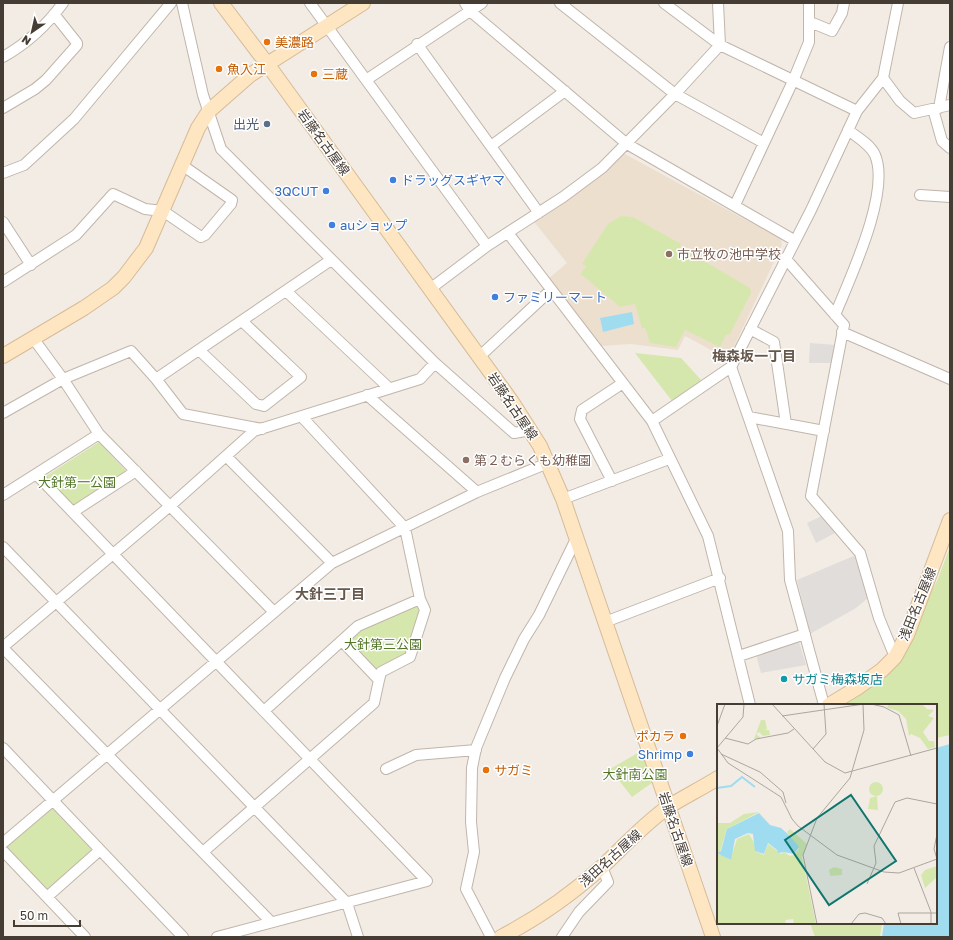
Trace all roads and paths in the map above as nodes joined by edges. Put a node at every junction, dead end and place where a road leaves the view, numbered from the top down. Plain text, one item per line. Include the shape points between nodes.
1 (63, 3) edge
2 (171, 3) edge
3 (182, 3) edge
4 (221, 3) edge
5 (310, 3) edge
6 (363, 3) edge
7 (482, 3) edge
8 (560, 3) edge
9 (664, 3) edge
10 (718, 3) edge
11 (809, 3) edge
12 (844, 3) edge
13 (898, 3) edge
14 (468, 7) edge
15 (54, 14) junction
16 (810, 22) junction
17 (327, 27) junction
18 (417, 44) junction
19 (720, 45) junction
20 (950, 48) edge
21 (3, 57) edge
22 (268, 65) junction
23 (884, 78) junction
24 (366, 80) junction
25 (793, 81) junction
26 (565, 91) junction
27 (675, 94) junction
28 (950, 105) edge
29 (3, 108) edge
30 (936, 108) junction
31 (209, 111) junction
32 (857, 111) junction
33 (848, 130) junction
34 (764, 143) junction
35 (627, 144) junction
36 (490, 146) junction
37 (950, 148) edge
38 (182, 164) junction
39 (3, 173) edge
40 (920, 195) dead end
41 (950, 197) edge
42 (735, 205) junction
43 (163, 211) junction
44 (539, 213) junction
45 (3, 222) edge
46 (508, 233) junction
47 (794, 240) junction
48 (487, 246) junction
49 (785, 258) junction
50 (331, 260) junction
51 (31, 265) junction
52 (3, 282) edge
53 (430, 289) junction
54 (551, 290) junction
55 (286, 291) junction
56 (835, 315) junction
57 (242, 321) junction
58 (750, 330) junction
59 (842, 332) junction
60 (33, 338) junction
61 (198, 350) junction
62 (3, 356) edge
63 (479, 357) junction
64 (435, 363) junction
65 (731, 367) junction
66 (63, 379) junction
67 (156, 379) junction
68 (950, 379) edge
69 (623, 383) junction
70 (389, 388) junction
71 (367, 395) junction
72 (3, 413) edge
73 (302, 417) junction
74 (748, 417) junction
75 (652, 421) junction
76 (786, 424) junction
77 (262, 429) junction
78 (531, 430) junction
79 (824, 431) junction
80 (99, 434) junction
81 (226, 456) junction
82 (669, 459) junction
83 (548, 463) junction
84 (136, 471) junction
85 (36, 474) junction
86 (612, 481) junction
87 (477, 492) junction
88 (3, 495) edge
89 (564, 499) junction
90 (170, 506) junction
91 (73, 512) junction
92 (950, 520) edge
93 (405, 528) junction
94 (576, 539) junction
95 (3, 547) edge
96 (112, 553) junction
97 (332, 563) junction
98 (720, 578) junction
99 (420, 599) junction
100 (56, 602) junction
101 (274, 612) junction
102 (605, 622) junction
103 (805, 634) junction
104 (342, 641) junction
105 (3, 647) edge
106 (739, 656) junction
107 (894, 657) junction
108 (216, 662) junction
109 (378, 680) junction
110 (750, 704) edge
111 (824, 704) edge
112 (831, 704) edge
113 (160, 710) junction
114 (264, 711) junction
115 (3, 748) edge
116 (476, 750) junction
117 (108, 755) junction
118 (310, 759) junction
119 (386, 769) dead end
120 (717, 779) edge
121 (53, 801) junction
122 (254, 806) junction
123 (669, 807) junction
124 (3, 843) edge
125 (100, 850) junction
126 (3, 851) edge
127 (203, 852) junction
128 (602, 867) junction
129 (47, 897) junction
130 (347, 903) junction
131 (271, 922) junction
132 (85, 937) edge
133 (183, 937) edge
134 (217, 937) edge
135 (358, 937) edge
136 (491, 937) edge
137 (501, 937) edge
138 (562, 937) edge
139 (713, 937) edge

1 - 15 street
2 - 39 street via 74,119 24,165
3 - 31 street
4 - 22 main road, 岩藤名古屋線
5 - 17 street
6 - 17 main road
7 - 14 street
8 - 27 street
9 - 19 street
10 - 19 street
11 - 16 street
12 - 16 street via 842,13 832,31
13 - 23 street
14 - 18 street
14 - 26 street
15 - 21 street via 21,47
15 - 29 street via 77,45 36,89
16 - 25 street via 809,42
17 - 22 main road
17 - 24 street
18 - 24 street
18 - 36 street
19 - 25 street
19 - 27 street
20 - 30 street
22 - 31 main road via 250,76
22 - 53 main road, 岩藤名古屋線
23 - 30 street via 910,111 918,113
23 - 32 street
24 - 48 street
25 - 32 street
25 - 34 street
26 - 35 street
26 - 36 street
27 - 34 street
27 - 35 street
28 - 30 street
30 - 37 street via 942,141
31 - 38 main road via 198,128
31 - 50 street via 221,150
32 - 33 street
33 - 47 street via 811,210
33 - 56 street via 872,149 878,173 867,235
34 - 42 street
35 - 42 street
35 - 44 street via 602,168
36 - 44 street
38 - 43 main road
38 - 43 street via 232,200 231,204 201,237
40 - 41 street
42 - 47 street
43 - 51 street via 146,209 113,194 76,235
43 - 60 main road via 143,252 113,288
44 - 46 street
45 - 51 street
46 - 48 street
46 - 54 street
47 - 49 street
48 - 53 street
49 - 56 street
49 - 58 street
50 - 55 street
50 - 64 street
51 - 52 street
53 - 63 main road, 岩藤名古屋線
54 - 63 street
54 - 69 street
55 - 57 street
55 - 70 street
56 - 59 street via 844,325
57 - 61 street
57 - 61 street via 301,376 264,406 256,404
58 - 65 street
58 - 76 street via 774,342
59 - 68 street
59 - 79 street
60 - 62 main road
60 - 66 street
61 - 67 street
63 - 78 main road, 岩藤名古屋線
64 - 70 street via 420,379
64 - 78 street via 514,433
65 - 74 street
65 - 75 street
66 - 67 street via 131,351
66 - 72 street
66 - 80 street
67 - 77 street via 183,414
69 - 75 street
69 - 86 street via 582,410 580,420
70 - 71 street
71 - 73 street
71 - 87 street
73 - 77 street
73 - 93 street
74 - 76 street
74 - 103 street via 788,531 790,580
75 - 82 street
76 - 79 street
77 - 81 street via 254,431
78 - 83 main road, 岩藤名古屋線
79 - 107 street via 811,496 860,553 879,618
80 - 84 street
80 - 85 street
81 - 90 street
81 - 97 street
82 - 86 street
82 - 98 street via 708,536
83 - 87 street
83 - 89 main road, 岩藤名古屋線
84 - 90 street
84 - 91 street
85 - 88 street
85 - 91 street
86 - 89 street
87 - 93 street
89 - 94 main road, 岩藤名古屋線
90 - 96 street
90 - 101 street
91 - 96 street
92 - 107 main road, 浅田名古屋線 via 907,635
93 - 97 street
93 - 99 street
94 - 102 main road, 岩藤名古屋線
94 - 116 street via 539,615 504,678
95 - 100 street
96 - 100 street
96 - 108 street
97 - 101 street
98 - 102 street
98 - 106 street
99 - 104 street via 358,626
99 - 109 street via 425,610 410,657 381,672
100 - 105 street
100 - 113 street
101 - 108 street
102 - 123 main road, 岩藤名古屋線
103 - 106 street
103 - 111 street
104 - 109 street
104 - 114 street
105 - 117 street
106 - 110 street
107 - 112 main road, 浅田名古屋線 via 882,670
108 - 113 street
108 - 114 street
109 - 118 street via 374,703
113 - 117 street
113 - 122 street
114 - 118 street
115 - 121 street
116 - 119 street via 416,755
116 - 136 street via 472,768 474,852 466,889
117 - 121 street
117 - 127 street
118 - 122 street
118 - 130 street via 427,881
120 - 123 main road, 浅田名古屋線
121 - 124 street
121 - 125 street
122 - 127 street
122 - 130 street
123 - 128 main road, 浅田名古屋線 via 640,830
123 - 139 main road, 岩藤名古屋線
125 - 129 street
125 - 133 street
126 - 129 street
127 - 131 street
128 - 137 main road, 浅田名古屋線 via 555,905
128 - 138 street via 608,882 579,912
129 - 132 street
130 - 131 street
130 - 135 street
131 - 134 street

